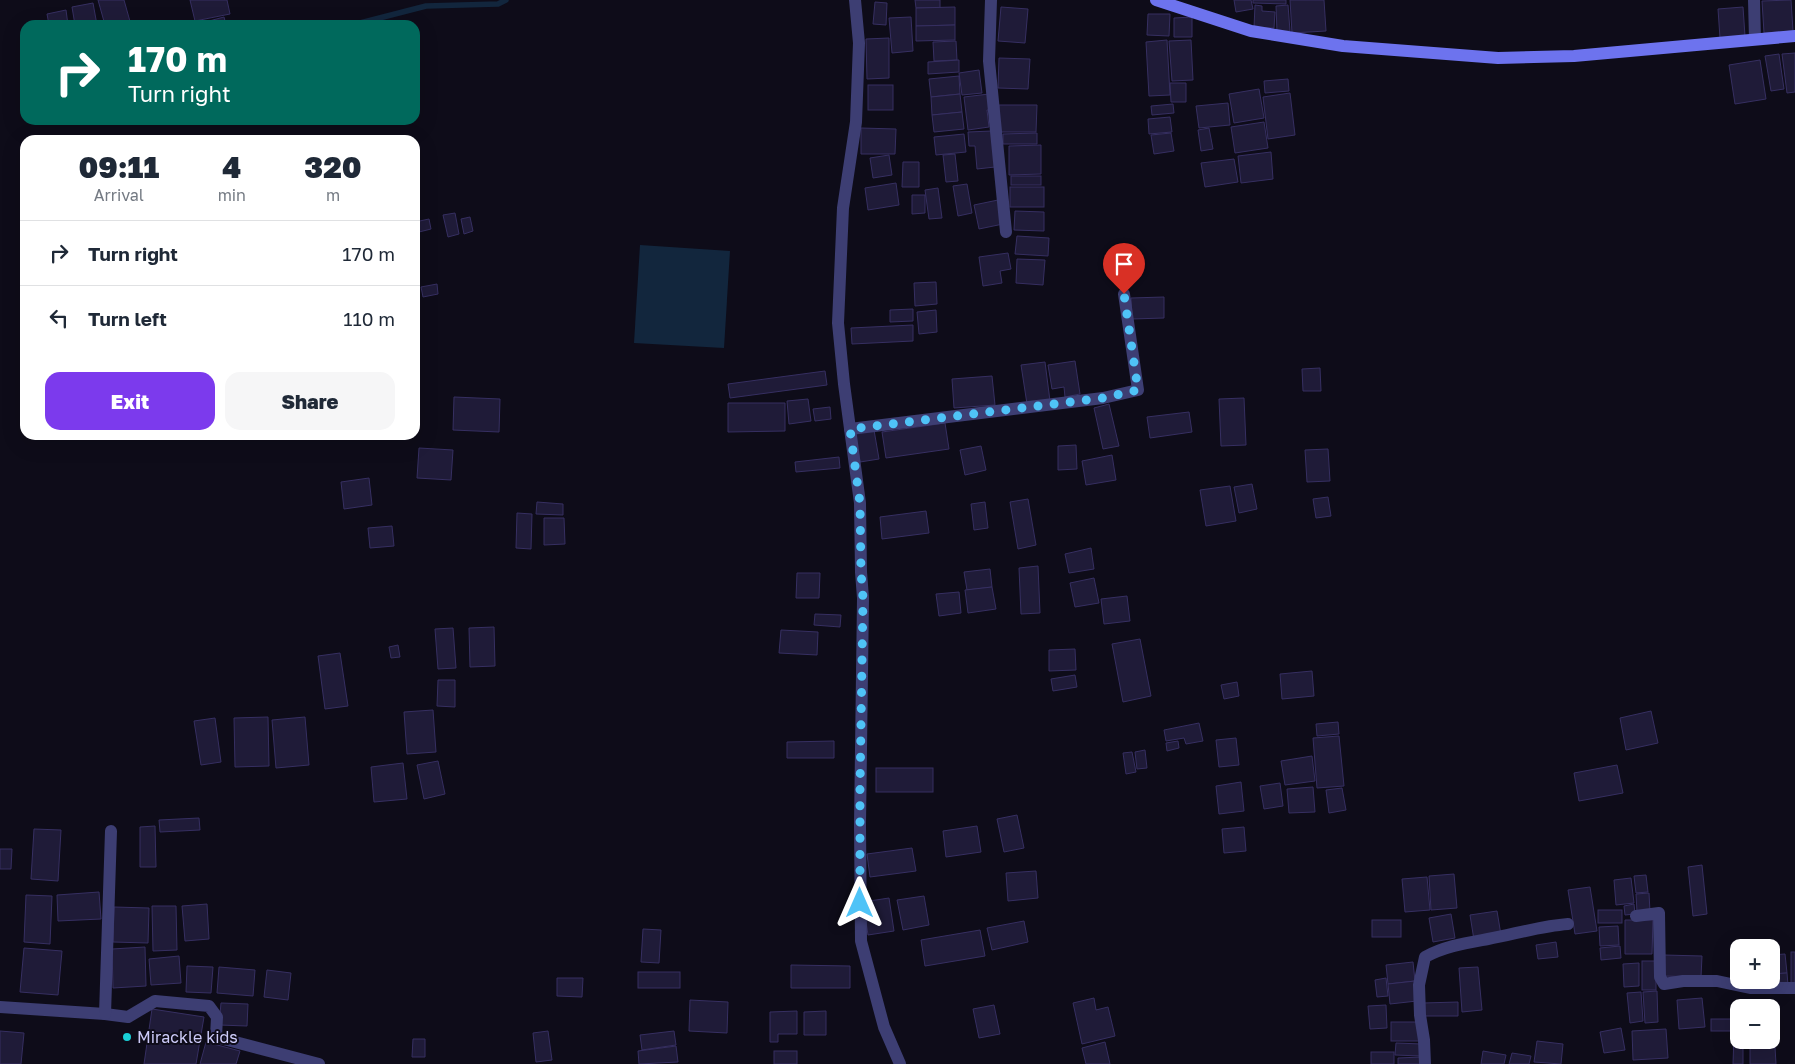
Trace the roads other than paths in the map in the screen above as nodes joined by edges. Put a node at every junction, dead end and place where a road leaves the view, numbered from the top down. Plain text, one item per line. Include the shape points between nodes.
1 (855, 0) edge
2 (992, 0) edge
3 (1156, 0) edge
4 (1754, 0) edge
5 (1795, 36) edge
6 (1755, 40) junction
7 (1006, 232) dead end
8 (1124, 294) dead end
9 (850, 429) junction
10 (111, 831) dead end
11 (1636, 916) dead end
12 (1568, 924) dead end
13 (1795, 988) edge
14 (0, 1007) edge
15 (105, 1014) junction
16 (319, 1064) edge
17 (900, 1064) edge
18 (1425, 1064) edge

1 - 9 street via 860,43 856,122 843,208 838,323
2 - 7 street via 989,61
3 - 6 street via 1251,31 1343,46 1468,57 1574,56
4 - 6 street
5 - 6 street
8 - 9 street via 1138,390 1103,398
9 - 17 street via 860,503 863,598 861,941 884,1027
10 - 15 street
11 - 13 street via 1659,913 1660,977 1664,984 1717,981 1750,988
12 - 18 street via 1462,943 1436,950 1425,957 1420,985
14 - 15 street
15 - 16 street via 128,1017 155,1001 209,1006 218,1018 216,1037

